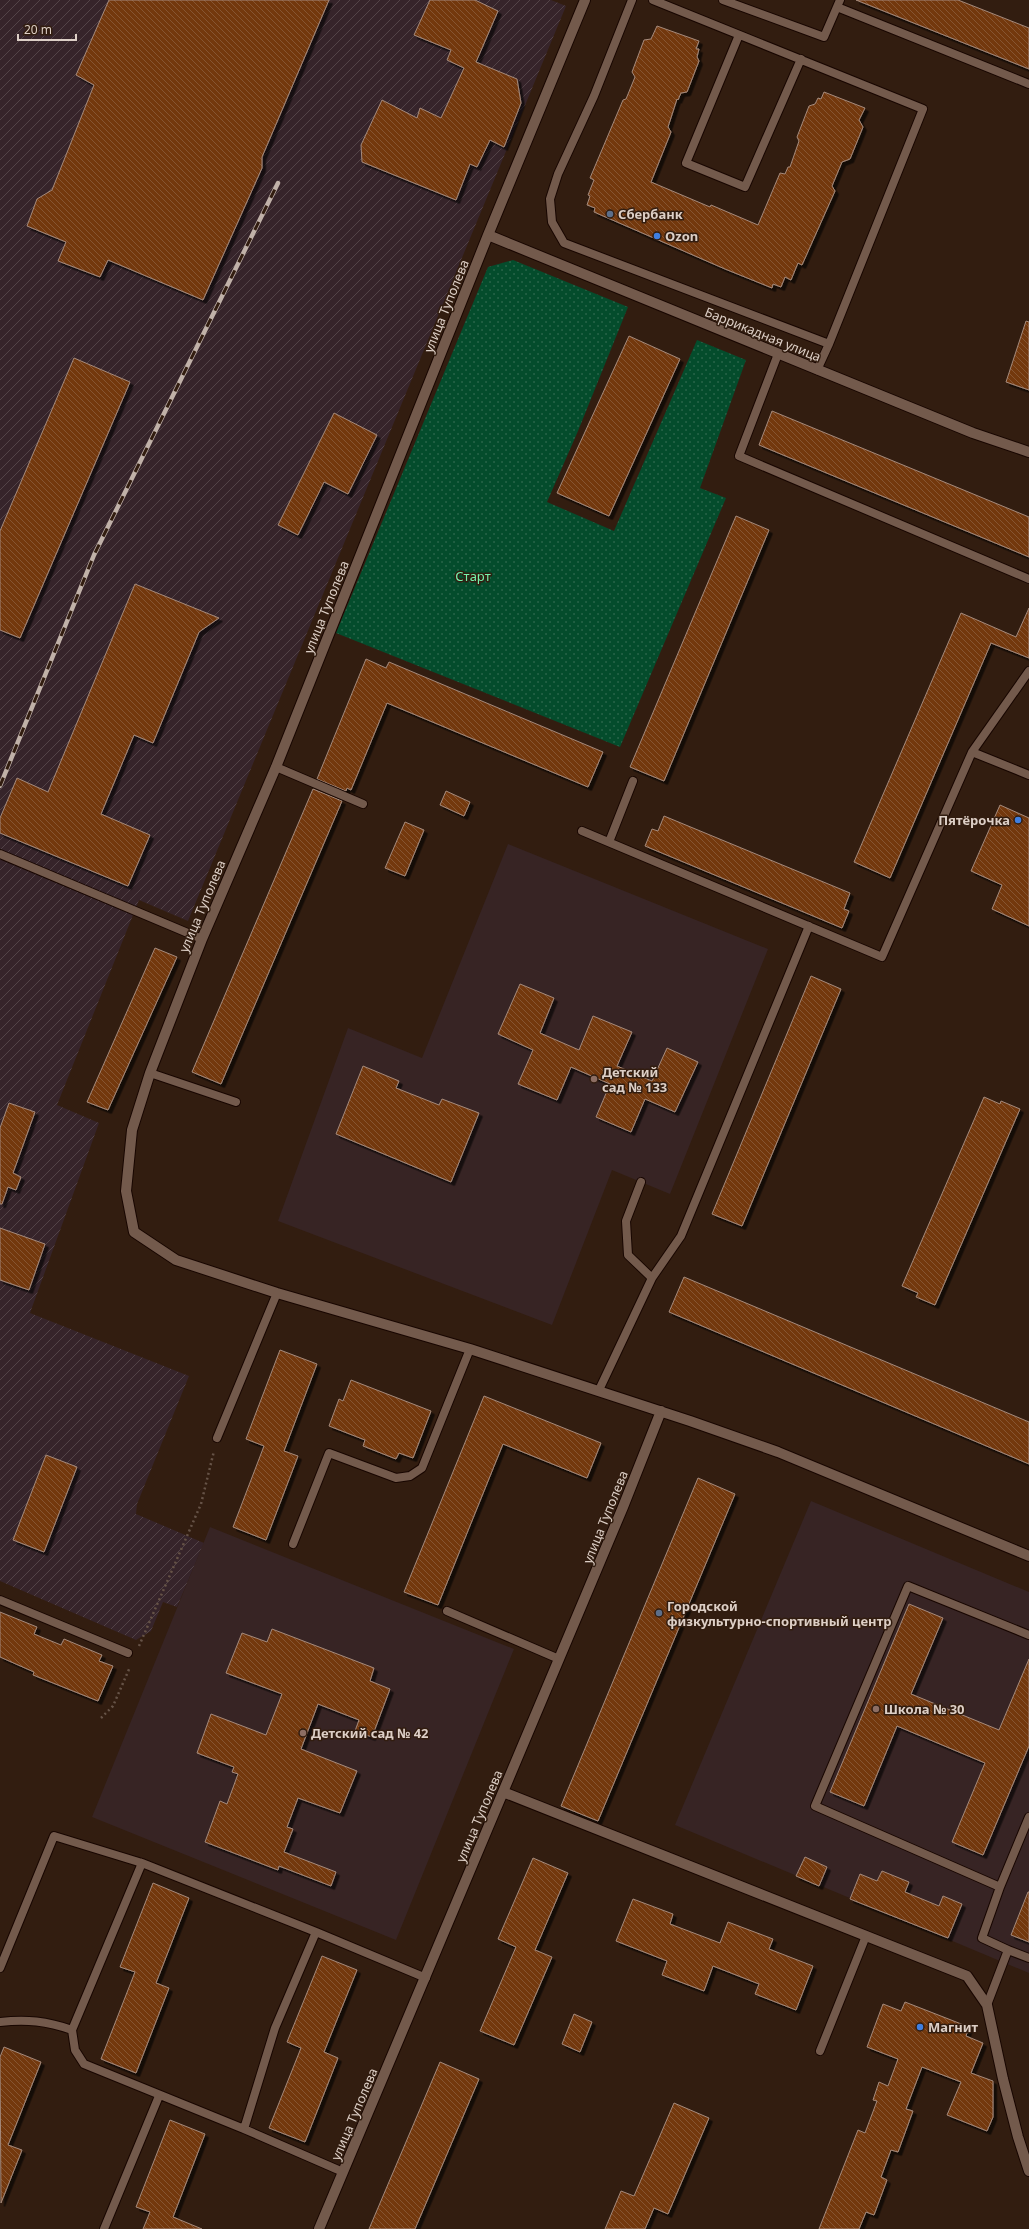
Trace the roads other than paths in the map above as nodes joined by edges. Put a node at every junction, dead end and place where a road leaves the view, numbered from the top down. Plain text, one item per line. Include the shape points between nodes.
1 (585, 0) edge
2 (632, 0) edge
3 (653, 0) edge
4 (723, 0) edge
5 (838, 4) edge
6 (739, 35) junction
7 (801, 59) junction
8 (1029, 84) edge
9 (488, 235) junction
10 (829, 344) junction
11 (778, 354) junction
12 (817, 370) junction
13 (1029, 452) edge
14 (1029, 579) edge
15 (1029, 671) edge
16 (972, 752) junction
17 (276, 767) junction
18 (1029, 775) edge
19 (633, 781) dead end
20 (363, 804) dead end
21 (582, 832) dead end
22 (608, 842) junction
23 (0, 854) edge
24 (809, 926) junction
25 (202, 939) junction
26 (150, 1073) junction
27 (236, 1102) dead end
28 (641, 1182) dead end
29 (652, 1278) junction
30 (277, 1293) junction
31 (470, 1349) junction
32 (599, 1390) junction
33 (661, 1411) junction
34 (217, 1438) road end
35 (293, 1544) dead end
36 (1029, 1556) edge
37 (0, 1600) edge
38 (447, 1611) dead end
39 (1029, 1635) edge
40 (128, 1653) dead end
41 (559, 1659) junction
42 (503, 1792) junction
43 (1029, 1817) edge
44 (142, 1863) junction
45 (1000, 1887) junction
46 (316, 1932) junction
47 (866, 1936) junction
48 (1008, 1950) junction
49 (1029, 1958) edge
50 (0, 1968) edge
51 (426, 1978) junction
52 (987, 2005) junction
53 (0, 2022) edge
54 (72, 2030) junction
55 (820, 2050) dead end
56 (159, 2096) junction
57 (244, 2129) junction
58 (1029, 2171) edge
59 (343, 2172) junction
60 (104, 2229) edge
61 (319, 2229) edge

1 - 9 street, улица Туполева
2 - 10 lane via 594,96 558,174 550,199 552,222 564,243
3 - 6 lane
4 - 5 lane via 824,37
5 - 8 lane
6 - 7 lane
6 - 7 lane via 686,163 745,187
7 - 10 lane via 923,109
9 - 11 street, Баррикадная улица
9 - 17 street, улица Туполева
10 - 12 lane
11 - 12 street, Баррикадная улица
11 - 14 lane via 740,456
12 - 13 street, Баррикадная улица via 973,433
15 - 16 lane
16 - 18 lane
16 - 24 lane via 882,957
17 - 20 lane
17 - 25 street, улица Туполева
19 - 22 lane
21 - 22 lane
22 - 24 lane
23 - 25 lane
24 - 29 lane via 681,1236
25 - 26 street, улица Туполева
26 - 27 lane
26 - 30 street, улица Туполева via 132,1130 126,1191 134,1232 176,1260
28 - 29 lane via 626,1221 628,1256
29 - 32 lane
30 - 31 street
30 - 34 lane
31 - 32 street
31 - 35 lane via 422,1468 410,1476 396,1478 329,1453
32 - 33 street
33 - 36 street via 778,1452
33 - 41 street, улица Туполева
37 - 40 lane
38 - 41 lane
39 - 45 lane via 908,1586 815,1806
41 - 42 street, улица Туполева
42 - 47 street
42 - 51 street, улица Туполева
43 - 45 lane
44 - 46 lane
44 - 50 lane via 54,1836
44 - 54 lane
45 - 48 lane via 982,1938
46 - 51 lane
46 - 57 lane via 275,2028
47 - 52 street via 967,1976
47 - 55 lane
48 - 49 lane
48 - 52 lane
51 - 59 street, улица Туполева
52 - 58 street via 1003,2079
53 - 54 lane via 25,2020 52,2023
54 - 56 lane via 75,2050 84,2064
56 - 57 lane
56 - 60 lane
57 - 59 lane
59 - 61 street, улица Туполева

